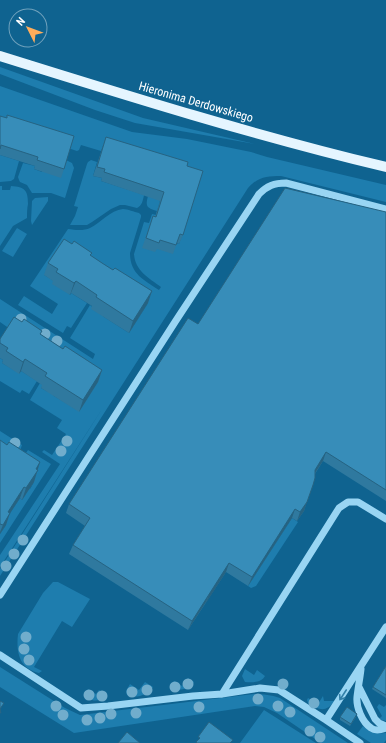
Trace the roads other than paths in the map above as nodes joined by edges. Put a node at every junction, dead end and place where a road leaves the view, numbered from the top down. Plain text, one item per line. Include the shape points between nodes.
1 (0, 56) edge
2 (386, 166) edge
3 (386, 209) edge
4 (386, 519) edge
5 (0, 595) edge
6 (386, 627) edge
7 (0, 655) edge
8 (361, 667) junction
9 (222, 694) junction
10 (326, 720) junction
11 (386, 727) edge
12 (360, 743) edge

1 - 2 main road, Hieronima Derdowskiego via 269,137
3 - 5 lane via 286,183 276,183 259,194
4 - 9 lane via 358,502 348,502 339,508
6 - 8 lane
7 - 9 lane via 81,708
8 -> 10 lane
8 - 11 lane via 357,697 359,712 371,728 378,730
9 - 10 lane via 260,688 279,690
10 - 12 lane

